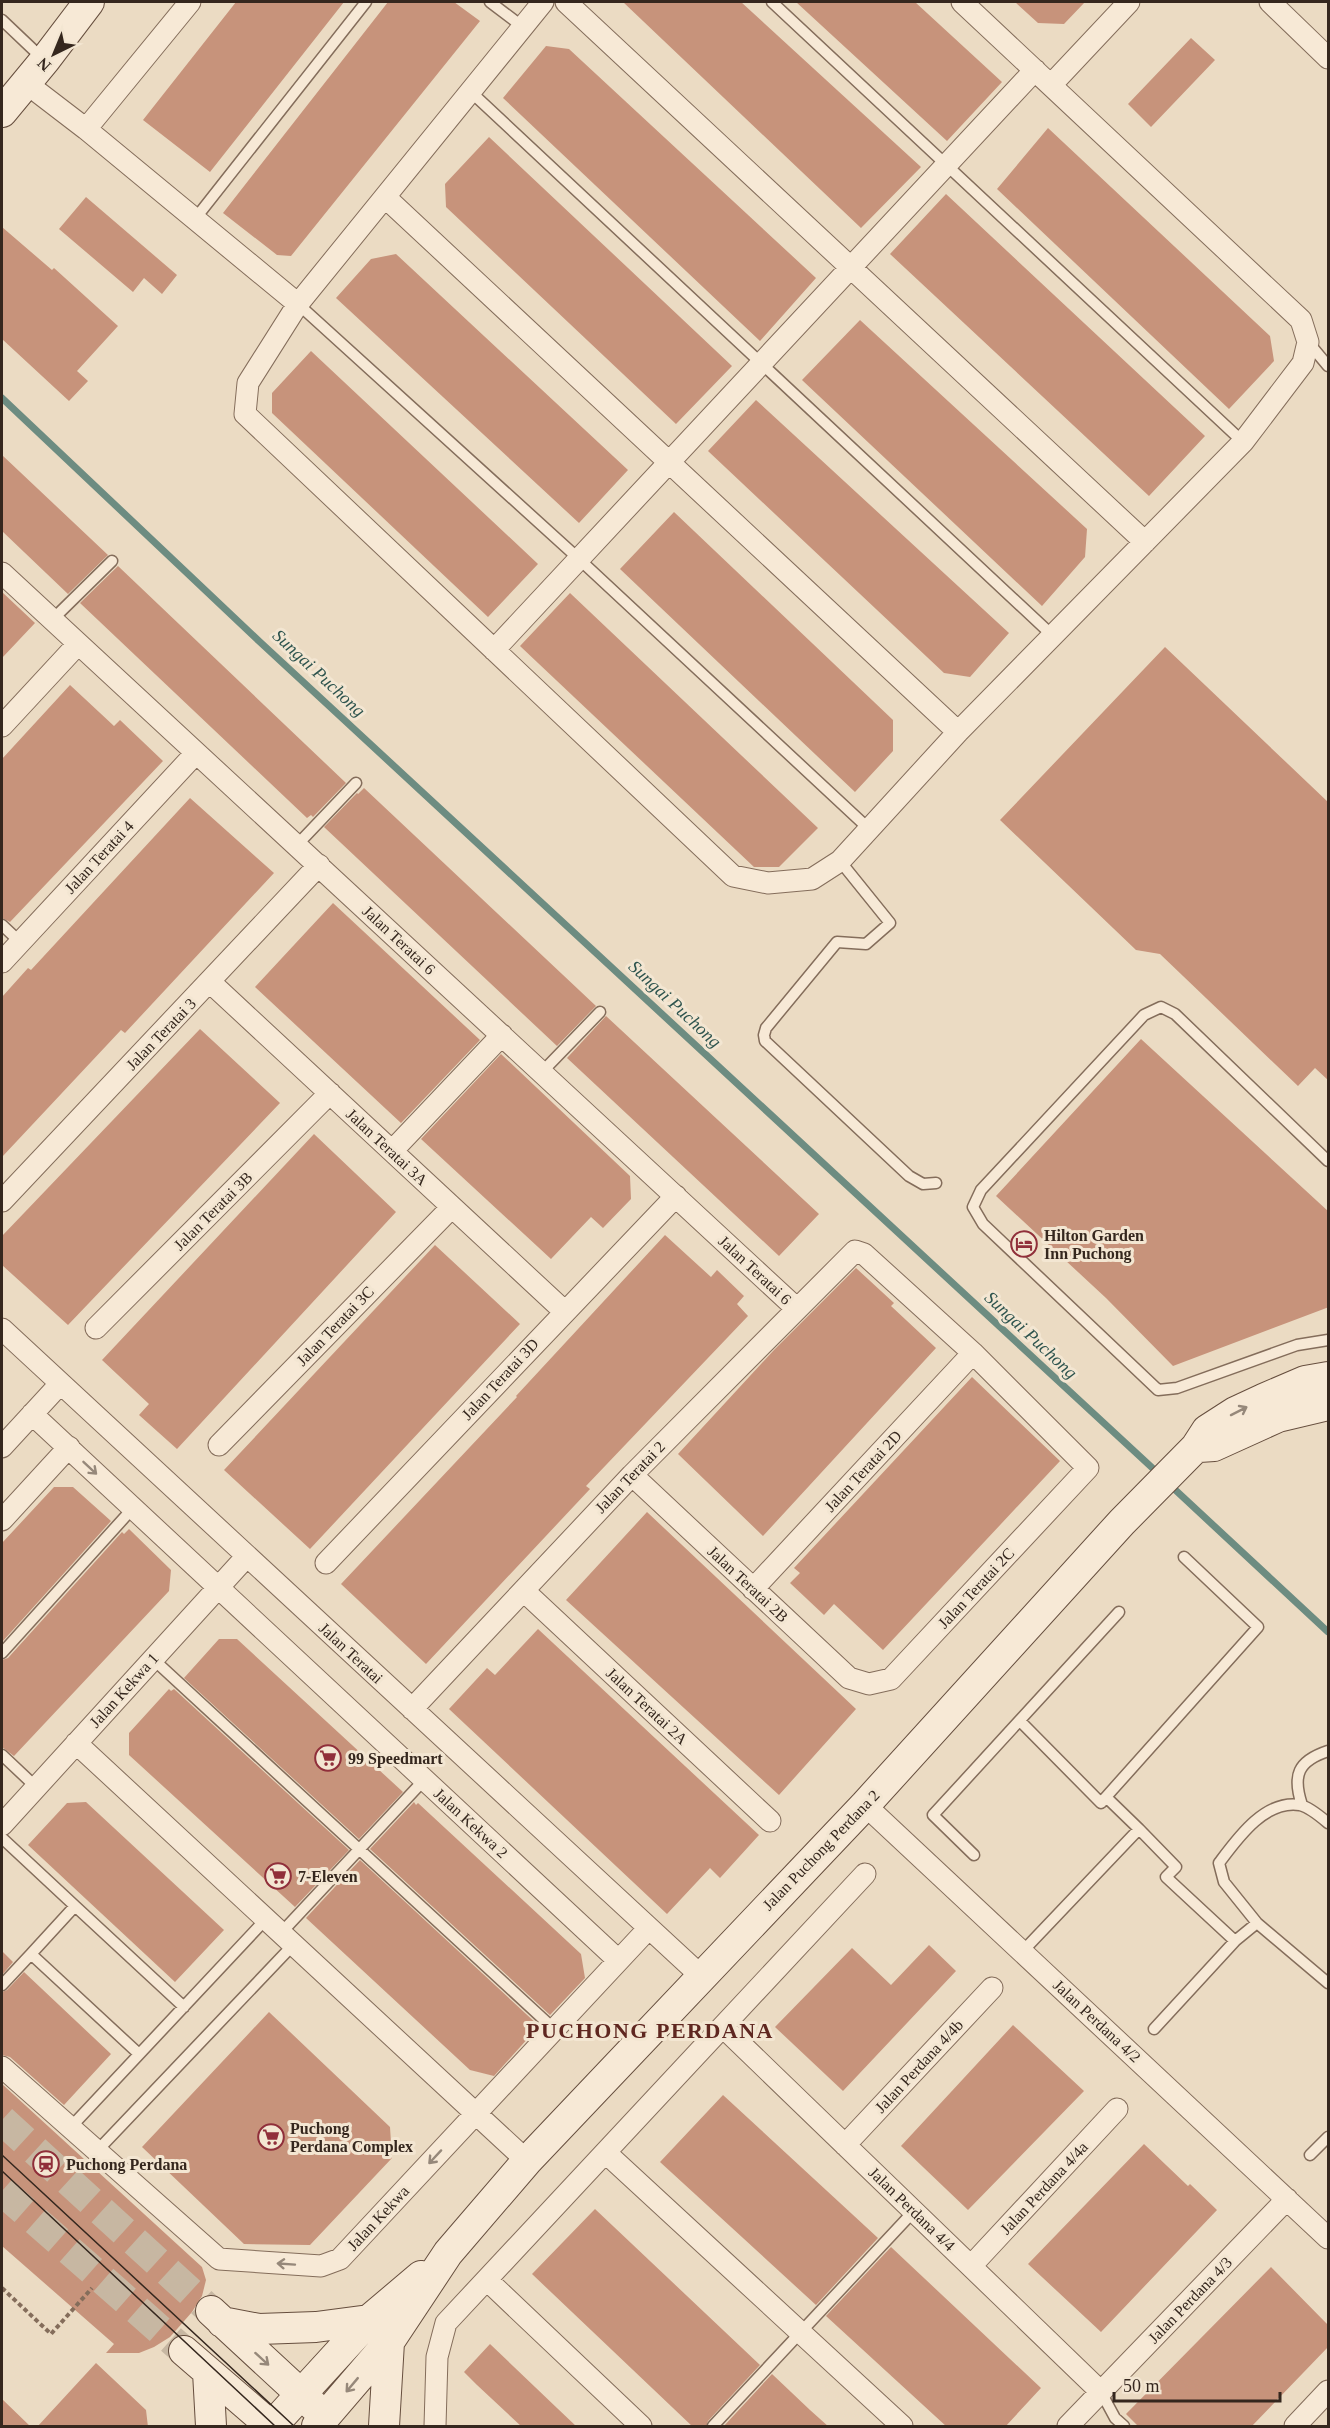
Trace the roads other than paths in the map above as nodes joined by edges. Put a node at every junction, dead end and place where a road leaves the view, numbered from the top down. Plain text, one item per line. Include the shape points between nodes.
1 (89, 2) edge
2 (190, 2) edge
3 (366, 2) edge
4 (490, 2) edge
5 (543, 2) edge
6 (566, 2) edge
7 (772, 2) edge
8 (962, 2) edge
9 (1129, 2) edge
10 (1270, 2) edge
11 (2, 20) edge
12 (523, 27) junction
13 (1329, 58) edge
14 (45, 60) junction
15 (1035, 70) junction
16 (26, 83) junction
17 (1051, 85) junction
18 (471, 92) junction
19 (2, 112) edge
20 (86, 129) junction
21 (947, 165) junction
22 (385, 197) junction
23 (195, 219) junction
24 (851, 268) junction
25 (298, 304) junction
26 (1308, 342) junction
27 (761, 364) junction
28 (1329, 366) edge
29 (1243, 442) junction
30 (669, 462) junction
31 (1144, 542) junction
32 (579, 559) junction
33 (112, 561) dead end
34 (2, 573) edge
35 (52, 620) junction
36 (1053, 636) junction
37 (78, 644) junction
38 (494, 650) junction
39 (2, 726) edge
40 (958, 732) junction
41 (196, 753) junction
42 (356, 783) dead end
43 (869, 829) junction
44 (297, 845) junction
45 (840, 861) junction
46 (319, 865) junction
47 (2, 925) edge
48 (20, 942) junction
49 (2, 962) edge
50 (210, 982) junction
51 (600, 1012) dead end
52 (502, 1035) junction
53 (542, 1072) junction
54 (330, 1094) junction
55 (392, 1151) junction
56 (1329, 1161) edge
57 (936, 1183) dead end
58 (675, 1196) junction
59 (2, 1201) edge
60 (452, 1207) junction
61 (796, 1308) junction
62 (564, 1311) junction
63 (96, 1328) dead end
64 (2, 1329) edge
65 (1329, 1340) edge
66 (973, 1353) junction
67 (1329, 1377) edge
68 (60, 1384) junction
69 (1329, 1406) edge
70 (32, 1414) junction
71 (219, 1445) dead end
72 (2, 1447) edge
73 (69, 1447) junction
74 (1188, 1456) junction
75 (632, 1475) junction
76 (133, 1508) junction
77 (2, 1520) edge
78 (247, 1556) junction
79 (1184, 1557) dead end
80 (326, 1563) dead end
81 (218, 1588) junction
82 (753, 1589) junction
83 (524, 1591) junction
84 (1119, 1612) dead end
85 (2, 1653) edge
86 (153, 1659) junction
87 (869, 1684) joint
88 (411, 1709) junction
89 (1020, 1720) junction
90 (76, 1743) junction
91 (1329, 1751) edge
92 (2, 1755) edge
93 (424, 1780) junction
94 (36, 1787) junction
95 (1106, 1797) junction
96 (865, 1805) junction
97 (1302, 1805) junction
98 (770, 1821) dead end
99 (1328, 1822) edge
100 (2, 1825) edge
101 (1139, 1829) junction
102 (2, 1838) edge
103 (359, 1849) junction
104 (974, 1855) dead end
105 (865, 1874) dead end
106 (75, 1906) junction
107 (1257, 1923) junction
108 (649, 1928) junction
109 (280, 1932) junction
110 (1235, 1941) junction
111 (1022, 1952) junction
112 (31, 1954) junction
113 (618, 1960) junction
114 (701, 1976) junction
115 (1329, 1983) edge
116 (2, 1985) edge
117 (992, 1988) dead end
118 (184, 2007) junction
119 (723, 2027) junction
120 (554, 2029) junction
121 (1154, 2029) dead end
122 (139, 2054) junction
123 (2, 2067) edge
124 (1117, 2109) dead end
125 (476, 2114) junction
126 (70, 2128) junction
127 (1329, 2137) edge
128 (845, 2145) junction
129 (97, 2151) junction
130 (606, 2153) junction
131 (1310, 2155) dead end
132 (527, 2161) junction
133 (1287, 2199) junction
134 (914, 2211) junction
135 (1329, 2238) edge
136 (971, 2266) junction
137 (487, 2280) junction
138 (379, 2331) junction
139 (801, 2333) junction
140 (184, 2351) tunnel mouth
141 (208, 2372) junction
142 (1329, 2391) edge
143 (1101, 2392) junction
144 (302, 2395) junction
145 (326, 2423) edge
146 (211, 2427) edge
147 (272, 2427) edge
148 (384, 2427) edge
149 (435, 2427) edge
150 (641, 2427) edge
151 (713, 2427) edge
152 (902, 2427) edge
153 (1068, 2427) edge
154 (1124, 2427) edge
155 (1295, 2427) edge

1 - 14 street
2 - 20 street
3 - 23 lane
4 - 12 lane
5 - 12 street
6 - 24 street
7 - 21 lane
8 - 15 street
9 - 17 street
10 - 13 street
11 - 14 lane
12 - 18 street
14 - 16 street
15 - 17 street
15 - 21 street
16 - 19 street
16 - 20 street
17 - 26 street via 1301,320
18 - 22 street
18 - 27 lane
20 - 23 street
21 - 24 street
21 - 29 lane
22 - 25 street
22 - 30 street
23 - 25 street
24 - 27 street
24 - 31 street
25 - 32 lane
25 - 38 street via 248,383 245,414
26 - 28 lane
26 - 29 street via 1303,363
27 - 30 street
27 - 36 lane
29 - 31 street
30 - 32 street
30 - 40 street
31 - 36 street
32 - 38 street
32 - 43 lane
33 - 35 lane
34 - 35 street, Jalan Teratai 6
35 - 37 street, Jalan Teratai 6
36 - 40 street
37 - 39 street
37 - 41 street, Jalan Teratai 6
38 - 45 street via 733,876 768,883 812,879
40 - 43 street
41 - 44 street, Jalan Teratai 6
41 - 48 street, Jalan Teratai 4
42 - 44 lane
43 - 45 street
44 - 46 street, Jalan Teratai 6
45 - 57 lane via 890,923 866,944 837,942 766,1028 765,1041 909,1176 923,1184
46 - 50 street, Jalan Teratai 3
46 - 52 street, Jalan Teratai 6
47 - 48 lane
48 - 49 street, Jalan Teratai 4
50 - 54 street, Jalan Teratai 3A
50 - 59 street, Jalan Teratai 3
51 - 53 lane
52 - 53 street, Jalan Teratai 6
52 - 55 street
53 - 58 street, Jalan Teratai 6
54 - 55 street, Jalan Teratai 3A
54 - 63 street, Jalan Teratai 3B
55 - 60 street, Jalan Teratai 3A
56 - 65 lane via 1175,1014 1161,1007 1136,1023 981,1191 972,1208 983,1224 1158,1390 1177,1388 1297,1345
58 - 61 street, Jalan Teratai 6
58 - 62 street, Jalan Teratai 3D
60 - 62 street, Jalan Teratai 3A
60 - 71 street, Jalan Teratai 3C
61 - 66 street, Jalan Teratai 2 via 855,1251 864,1254
61 - 75 street, Jalan Teratai 2
62 - 80 street, Jalan Teratai 3D
64 - 68 street, Jalan Teratai
66 - 82 street, Jalan Teratai 2D
66 - 87 street, Jalan Teratai 2C via 1088,1468 891,1679
74 -> 67 street, Jalan Puchong Perdana 2 via 1207,1430 1235,1412 1305,1382
68 - 70 street
68 - 78 street, Jalan Teratai
69 - 74 street via 1278,1417
70 - 72 street
70 - 73 street, Jalan Kekwa 2
73 -> 76 street, Jalan Kekwa 2
73 - 77 street
74 - 96 street, Jalan Puchong Perdana 2 via 1122,1522
75 - 82 street, Jalan Teratai 2B
75 - 83 street, Jalan Teratai 2
76 - 81 street, Jalan Kekwa 2
76 - 85 lane
78 - 81 street, Jalan Kekwa 1
78 - 88 street, Jalan Teratai
79 - 95 lane via 1258,1627
81 - 86 street, Jalan Kekwa 1
81 - 93 street, Jalan Kekwa 2
82 - 87 street, Jalan Teratai 2B via 849,1678
83 - 88 street, Jalan Teratai 2
83 - 98 street, Jalan Teratai 2A
84 - 89 lane
86 - 90 street, Jalan Kekwa 1
86 - 103 lane
88 - 108 street, Jalan Teratai
89 - 95 lane via 1101,1803
89 - 104 lane via 933,1815
90 - 94 street, Jalan Kekwa 1
90 - 109 street
91 - 97 lane via 1311,1757 1297,1774 1296,1788
92 - 94 lane
93 - 103 lane
93 - 113 street, Jalan Kekwa 2
94 - 100 street, Jalan Kekwa 1
95 - 101 lane
96 - 111 street, Jalan Perdana 4/2
96 - 114 street, Jalan Puchong Perdana 2
97 - 99 lane
97 - 107 lane via 1281,1806 1257,1820 1219,1863 1224,1882
101 - 110 lane via 1176,1867 1166,1876
101 - 111 lane
102 - 106 lane
103 - 109 lane
103 - 120 lane
105 - 119 street
106 - 112 lane
106 - 118 lane
107 - 110 lane
107 - 115 lane
108 - 113 street, Jalan Kekwa
108 - 114 street, Jalan Teratai
109 - 118 lane
109 - 125 street
109 - 129 lane
110 - 121 lane
111 - 133 street, Jalan Perdana 4/2
112 - 116 lane
112 - 122 lane
113 - 120 street, Jalan Kekwa
114 - 132 street, Jalan Puchong Perdana 2
117 - 128 street, Jalan Perdana 4/4b
118 - 122 lane
119 - 128 street, Jalan Perdana 4/4
119 - 130 street
120 - 125 street, Jalan Kekwa
122 - 126 lane
123 - 126 street, Jalan Kekwa
124 - 136 street, Jalan Perdana 4/4a
125 -> 129 street, Jalan Kekwa via 340,2259 321,2266 219,2259
125 - 132 street
126 - 129 street, Jalan Kekwa
127 - 131 lane
128 - 134 street, Jalan Perdana 4/4
130 - 137 street
130 - 139 street
132 - 138 street, Jalan Puchong Perdana 2
133 - 135 street, Jalan Perdana 4/2
133 - 143 street, Jalan Perdana 4/3
134 - 136 street, Jalan Perdana 4/4
134 - 139 lane
136 - 143 street, Jalan Perdana 4/4
137 - 149 street via 446,2324 437,2357
137 - 150 street
138 - 144 street, Jalan Puchong Perdana 2
138 -> 144 street via 259,2329 217,2317
138 -> 145 street, Jalan Puchong Perdana 2
138 - 148 street
139 - 151 lane
139 - 152 street
140 - 141 street
141 - 146 street
141 - 147 street
142 - 155 street
143 - 153 street, Jalan Perdana 4/3
143 - 154 lane
144 - 145 street
144 - 147 street, Jalan Puchong Perdana 2

